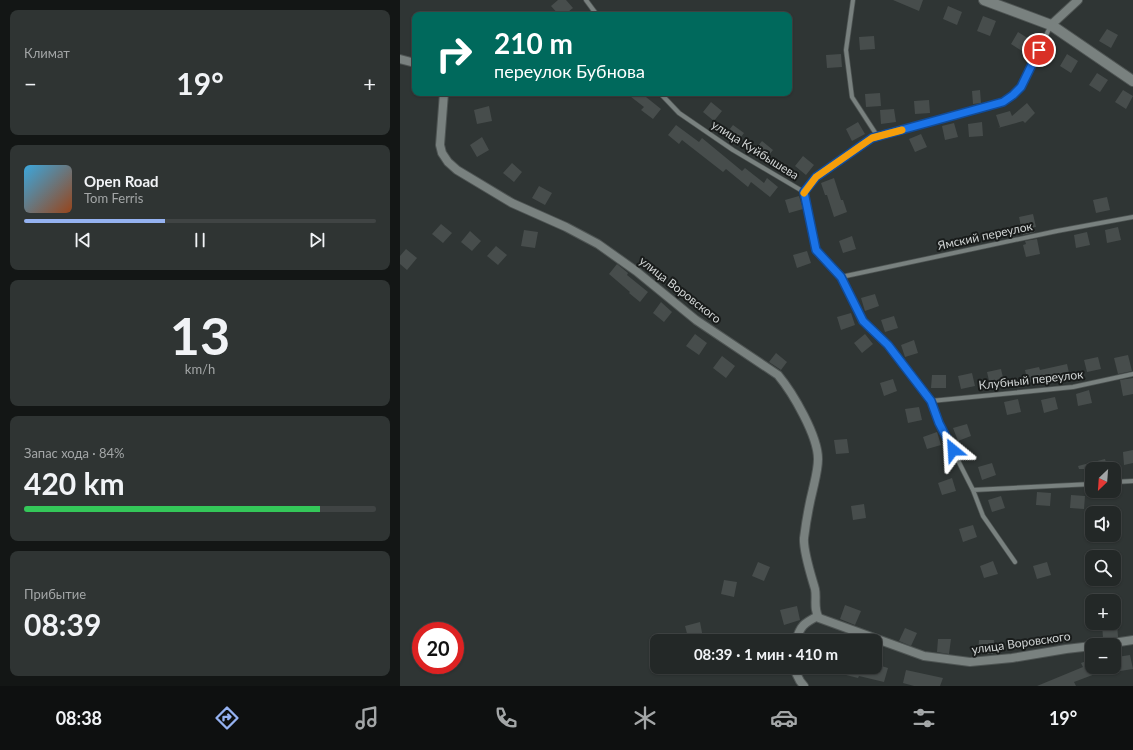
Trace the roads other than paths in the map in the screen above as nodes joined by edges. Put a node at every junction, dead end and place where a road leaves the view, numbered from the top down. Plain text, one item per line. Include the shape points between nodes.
1 (586, 0) edge
2 (853, 0) edge
3 (984, 0) edge
4 (1078, 0) edge
5 (595, 12) edge
6 (1051, 25) junction
7 (400, 59) edge
8 (412, 62) edge
9 (1133, 81) edge
10 (444, 96) edge
11 (663, 96) edge
12 (878, 137) junction
13 (804, 192) junction
14 (1133, 216) edge
15 (841, 277) junction
16 (1133, 374) edge
17 (931, 401) junction
18 (1133, 481) edge
19 (1121, 482) edge
20 (1085, 484) edge
21 (973, 490) junction
22 (1015, 562) dead end
23 (818, 616) junction
24 (798, 634) edge
25 (1133, 640) edge
26 (1121, 642) edge
27 (1085, 647) edge
28 (797, 674) edge
29 (804, 686) edge

1 - 5 lane
2 - 12 lane via 846,50 852,96
3 - 6 street
4 - 6 street
6 - 9 street
6 - 12 lane via 1021,87 1003,102
7 - 8 street
10 - 23 street, улица Воровского via 440,144 442,153 457,170 512,203 598,244 696,320 778,375 785,383 816,443 817,473 804,539 816,592
11 - 13 lane, улица Куйбышева via 679,113 733,150
12 - 13 lane via 872,138 816,177
13 - 15 lane, улица Куйбышева via 816,250
14 - 15 lane, Ямский переулок
15 - 17 lane, улица Куйбышева via 863,321 888,345
16 - 17 lane, Клубный переулок via 1073,387
17 - 21 lane, улица Куйбышева via 939,423
18 - 19 lane
20 - 21 lane
21 - 22 lane, улица Куйбышева via 983,516
23 - 24 street via 806,622
23 - 27 street, улица Воровского via 924,656 970,662
25 - 26 street
28 - 29 street

